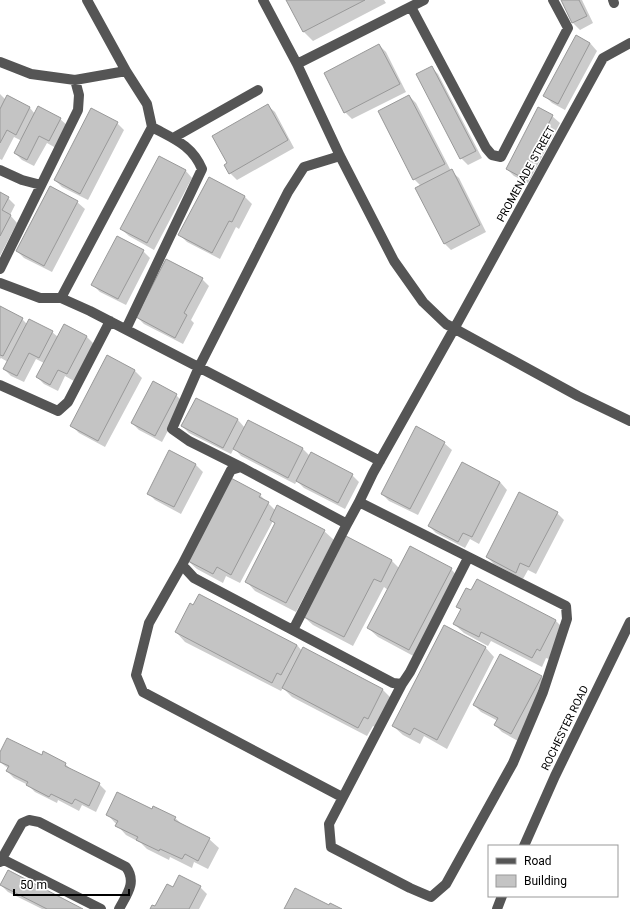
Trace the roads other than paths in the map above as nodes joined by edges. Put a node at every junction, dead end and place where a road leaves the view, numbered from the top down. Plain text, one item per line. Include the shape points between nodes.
1 (88, 0) edge
2 (263, 0) edge
3 (424, 0) edge
4 (554, 0) edge
5 (411, 7) junction
6 (630, 43) edge
7 (0, 62) edge
8 (297, 64) junction
9 (126, 71) junction
10 (75, 80) junction
11 (258, 90) dead end
12 (152, 127) junction
13 (173, 138) junction
14 (340, 156) junction
15 (0, 170) edge
16 (41, 185) junction
17 (0, 269) edge
18 (0, 283) edge
19 (61, 298) junction
20 (110, 320) junction
21 (126, 329) junction
22 (454, 329) junction
23 (199, 367) junction
24 (0, 385) edge
25 (630, 421) edge
26 (380, 461) junction
27 (241, 467) junction
28 (359, 502) junction
29 (348, 524) junction
30 (468, 558) junction
31 (182, 565) junction
32 (630, 622) edge
33 (293, 630) junction
34 (402, 684) junction
35 (342, 797) junction
36 (524, 845) edge
37 (1, 861) edge
38 (502, 897) edge
39 (101, 909) edge
40 (119, 909) edge
41 (497, 909) edge

1 - 9 street
2 - 8 street
3 - 5 street
4 - 5 street via 568,28 501,157 492,155 486,148
5 - 8 street
6 - 22 street, PROMENADE STREET via 603,58
7 - 10 street via 30,74
8 - 14 street
9 - 10 street
9 - 12 street via 147,104
10 - 16 street via 79,95 78,110
11 - 13 street
12 - 13 street
12 - 19 street
13 - 21 street via 184,144 198,158 202,169
14 - 22 street via 394,261 423,302
14 - 23 street via 304,166 288,192
15 - 16 street
16 - 17 street
18 - 19 street via 40,298
19 - 20 street
20 - 21 street
20 - 24 street via 68,402 58,411
21 - 23 street
22 - 25 street
22 - 26 street, PROMENADE STREET
23 - 26 street
23 - 27 street via 172,429 189,441
26 - 28 street, PROMENADE STREET
27 - 29 street
27 - 31 street via 231,470
28 - 29 street, PROMENADE STREET
28 - 30 street
29 - 33 street, PROMENADE STREET
30 - 34 street
30 - 35 street via 566,606 567,619 543,692 513,763 446,884 431,897 331,847 329,824
31 - 33 street via 194,578
31 - 35 street via 149,624 136,675 142,692
32 - 36 street, ROCHESTER ROAD
33 - 34 street via 393,683
34 - 35 street
37 - 39 street
37 - 40 street via 22,823 29,820 40,822 126,867 131,874 132,882
38 - 41 street

